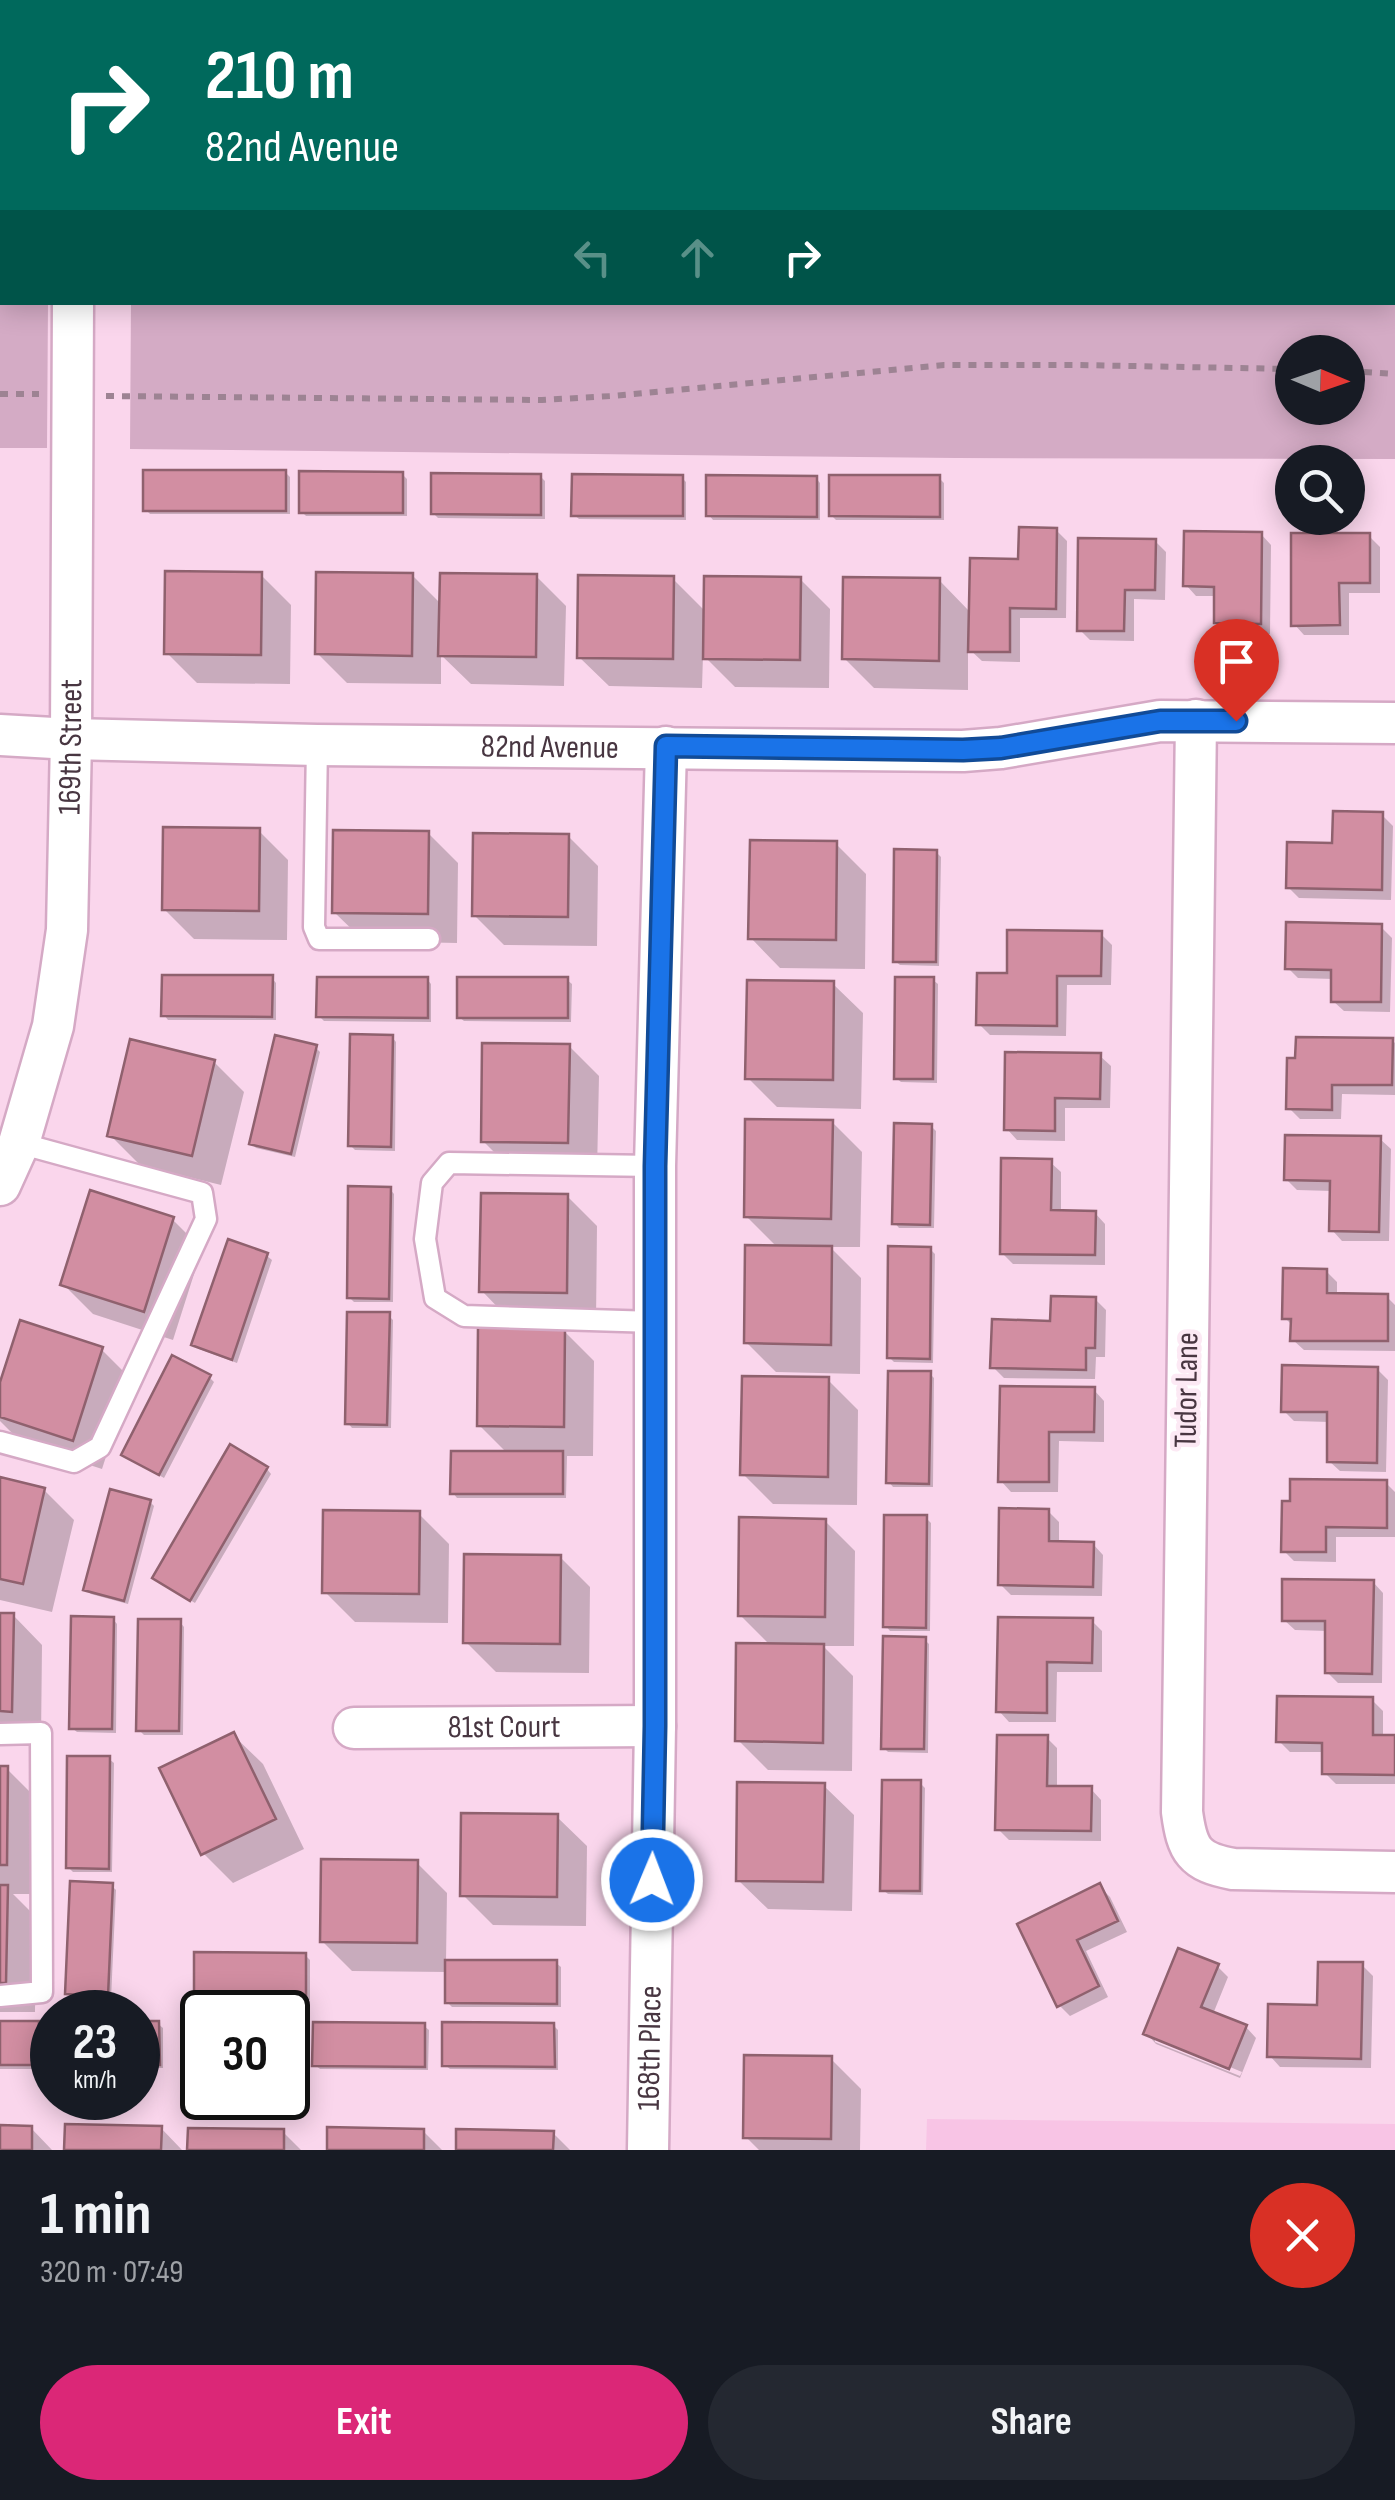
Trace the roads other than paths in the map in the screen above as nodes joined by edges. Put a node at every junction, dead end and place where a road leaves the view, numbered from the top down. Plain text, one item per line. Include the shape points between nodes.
1 (73, 305) edge
2 (1196, 720) junction
3 (1395, 723) edge
4 (0, 735) edge
5 (71, 740) junction
6 (317, 745) junction
7 (666, 746) junction
8 (428, 939) dead end
9 (18, 1142) junction
10 (655, 1166) junction
11 (0, 1185) edge
12 (655, 1322) junction
13 (0, 1442) edge
14 (655, 1726) junction
15 (354, 1728) dead end
16 (0, 1734) edge
17 (1395, 1872) edge
18 (0, 1996) edge
19 (648, 2150) edge

1 - 5 street, 169th Street
2 - 3 street, 82nd Avenue
2 - 7 street, 82nd Avenue via 963,750
2 - 17 street, Tudor Lane via 1184,1830 1199,1859 1233,1870
4 - 5 street, 82nd Avenue
5 - 6 street, 82nd Avenue
5 - 9 street, 169th Street via 67,930 53,1026
6 - 7 street, 82nd Avenue
6 - 8 lane via 318,938
7 - 10 street, 168th Place
9 - 11 street, 169th Street
9 - 13 lane via 202,1193 206,1220 100,1447 74,1462
10 - 12 street, 168th Place
10 - 12 lane via 448,1164 432,1183 425,1239 435,1298 464,1316
12 - 14 street, 168th Place
14 - 15 street, 81st Court
14 - 19 street, 168th Place
16 - 18 lane via 42,1732 42,1992

